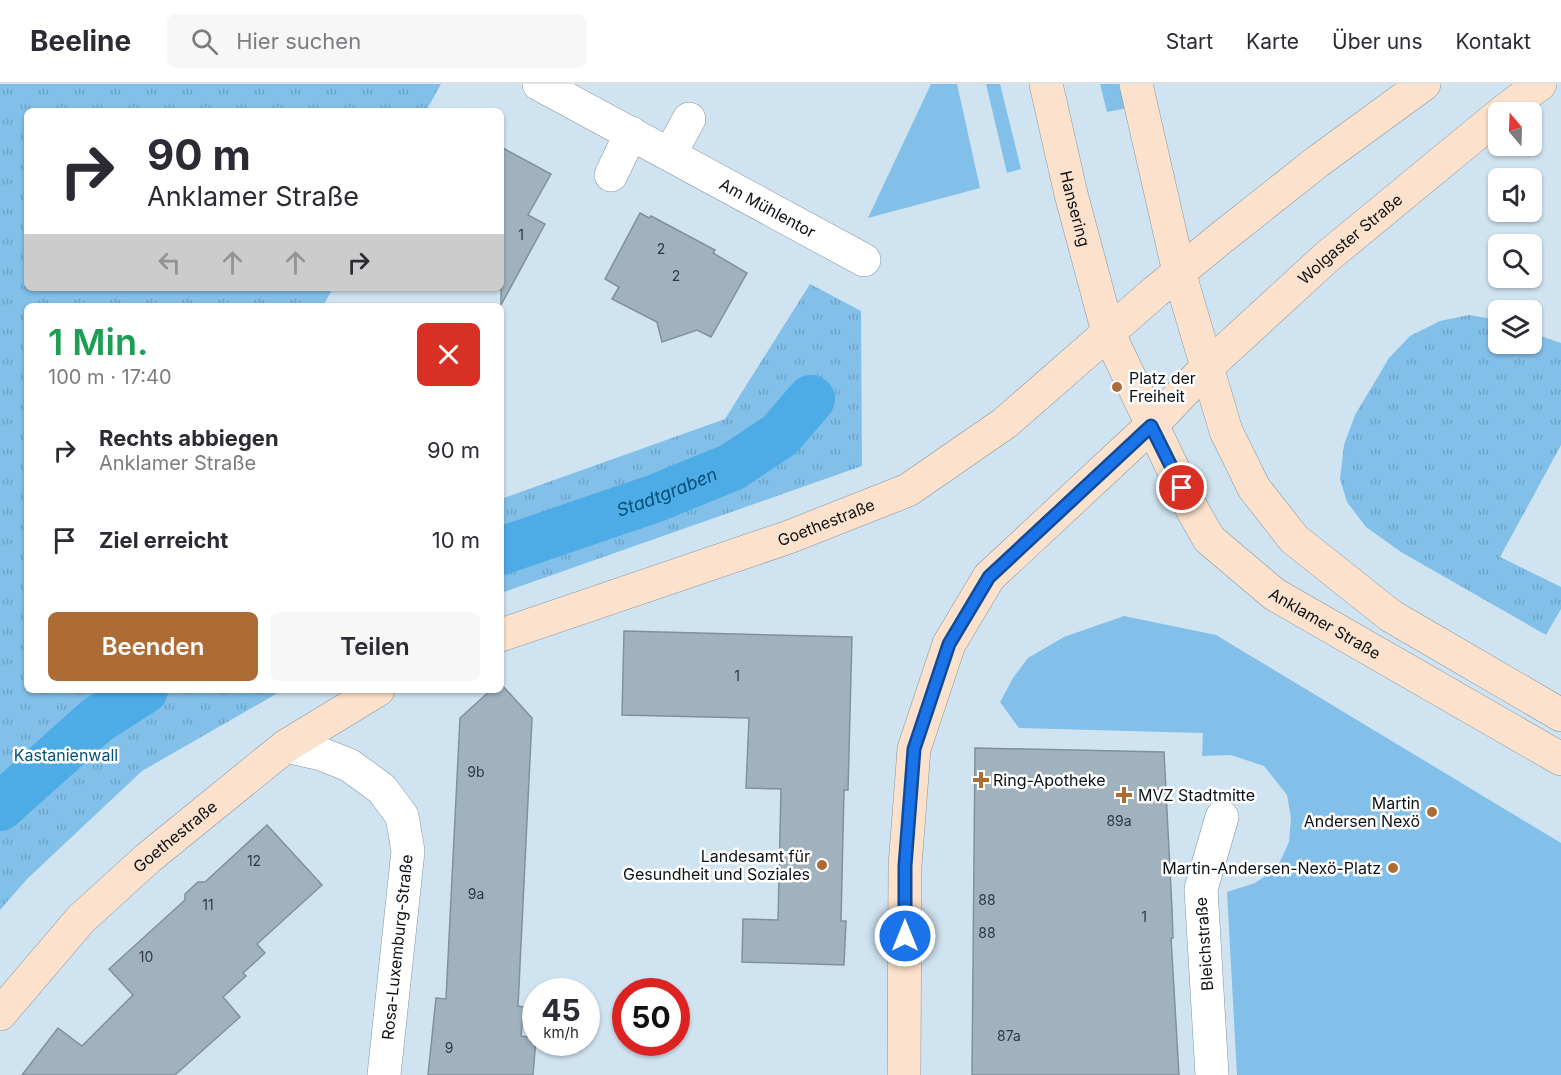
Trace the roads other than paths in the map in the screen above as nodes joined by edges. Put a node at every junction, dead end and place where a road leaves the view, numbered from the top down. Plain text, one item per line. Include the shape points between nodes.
1 (1046, 84) edge
2 (1137, 84) edge
3 (1424, 84) edge
4 (1540, 84) edge
5 (541, 85) edge
6 (1516, 102) edge
7 (689, 119) dead end
8 (1488, 124) edge
9 (631, 133) junction
10 (670, 154) junction
11 (611, 175) dead end
12 (864, 260) dead end
13 (1179, 272) junction
14 (1108, 332) junction
15 (1207, 368) junction
16 (1151, 426) junction
17 (504, 634) edge
18 (373, 693) edge
19 (1561, 715) edge
20 (286, 746) junction
21 (1561, 759) edge
22 (1222, 816) dead end
23 (0, 1014) edge
24 (384, 1075) edge
25 (904, 1075) edge
26 (1212, 1075) edge

1 - 14 main road, Hansering
2 - 13 main road
3 - 13 main road via 1317,162
4 - 6 main road
5 - 9 street, Am Mühlentor
7 - 10 street
8 - 15 main road, Wolgaster Straße via 1328,256
9 - 10 street, Am Mühlentor
9 - 11 street
10 - 12 street, Am Mühlentor
13 - 14 main road, Goethestraße
13 - 15 main road
14 - 16 main road, Hansering
14 - 17 main road, Goethestraße via 1005,423 908,490 789,537
15 - 16 main road, Wolgaster Straße
15 - 19 main road via 1226,431 1254,488 1294,538 1391,616
16 - 21 main road, Anklamer Straße via 1209,539 1274,594
16 - 25 main road, Wolgaster Straße via 989,577 949,644 914,749 905,866
18 - 20 main road, Goethestraße
20 - 23 main road, Goethestraße via 147,858 81,920
20 - 24 street, Rosa-Luxemburg-Straße via 349,765 382,789 402,816 408,851
22 - 26 street, Bleichstraße via 1200,889

